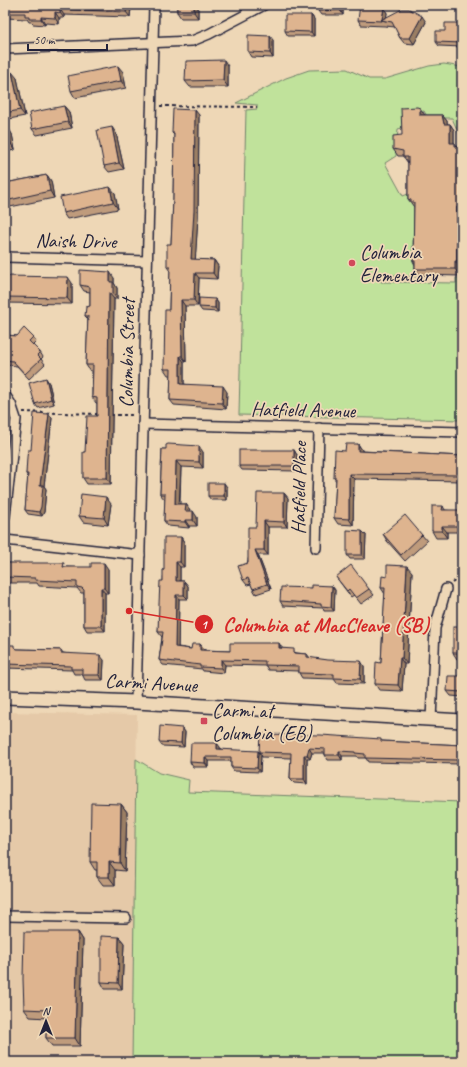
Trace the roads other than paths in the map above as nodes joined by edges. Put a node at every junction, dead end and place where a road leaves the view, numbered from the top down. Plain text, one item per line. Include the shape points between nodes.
1 (154, 5) edge
2 (245, 5) edge
3 (264, 5) edge
4 (245, 15) junction
5 (152, 41) junction
6 (5, 48) edge
7 (5, 257) edge
8 (147, 261) junction
9 (5, 395) edge
10 (143, 424) junction
11 (319, 428) junction
12 (462, 432) edge
13 (5, 516) edge
14 (5, 540) edge
15 (316, 548) dead end
16 (140, 555) junction
17 (446, 589) dead end
18 (5, 698) edge
19 (136, 702) junction
20 (431, 720) junction
21 (462, 721) edge
22 (5, 916) edge
23 (126, 918) dead end

1 - 5 street, Columbia Street
2 - 4 lane
3 - 4 street
4 - 5 street via 192,40
5 - 6 street
5 - 8 street, Columbia Street
7 - 8 street, Naish Drive
8 - 10 street, Columbia Street
9 - 13 street via 16,419
10 - 11 street, Hatfield Avenue
10 - 16 street, Columbia Street
11 - 12 street, Hatfield Avenue
11 - 15 street, Hatfield Place
14 - 16 street
16 - 19 street, Columbia Street
17 - 20 street via 435,628
18 - 19 street, Carmi Avenue
19 - 20 street, Carmi Avenue
20 - 21 street, Carmi Avenue
22 - 23 street

